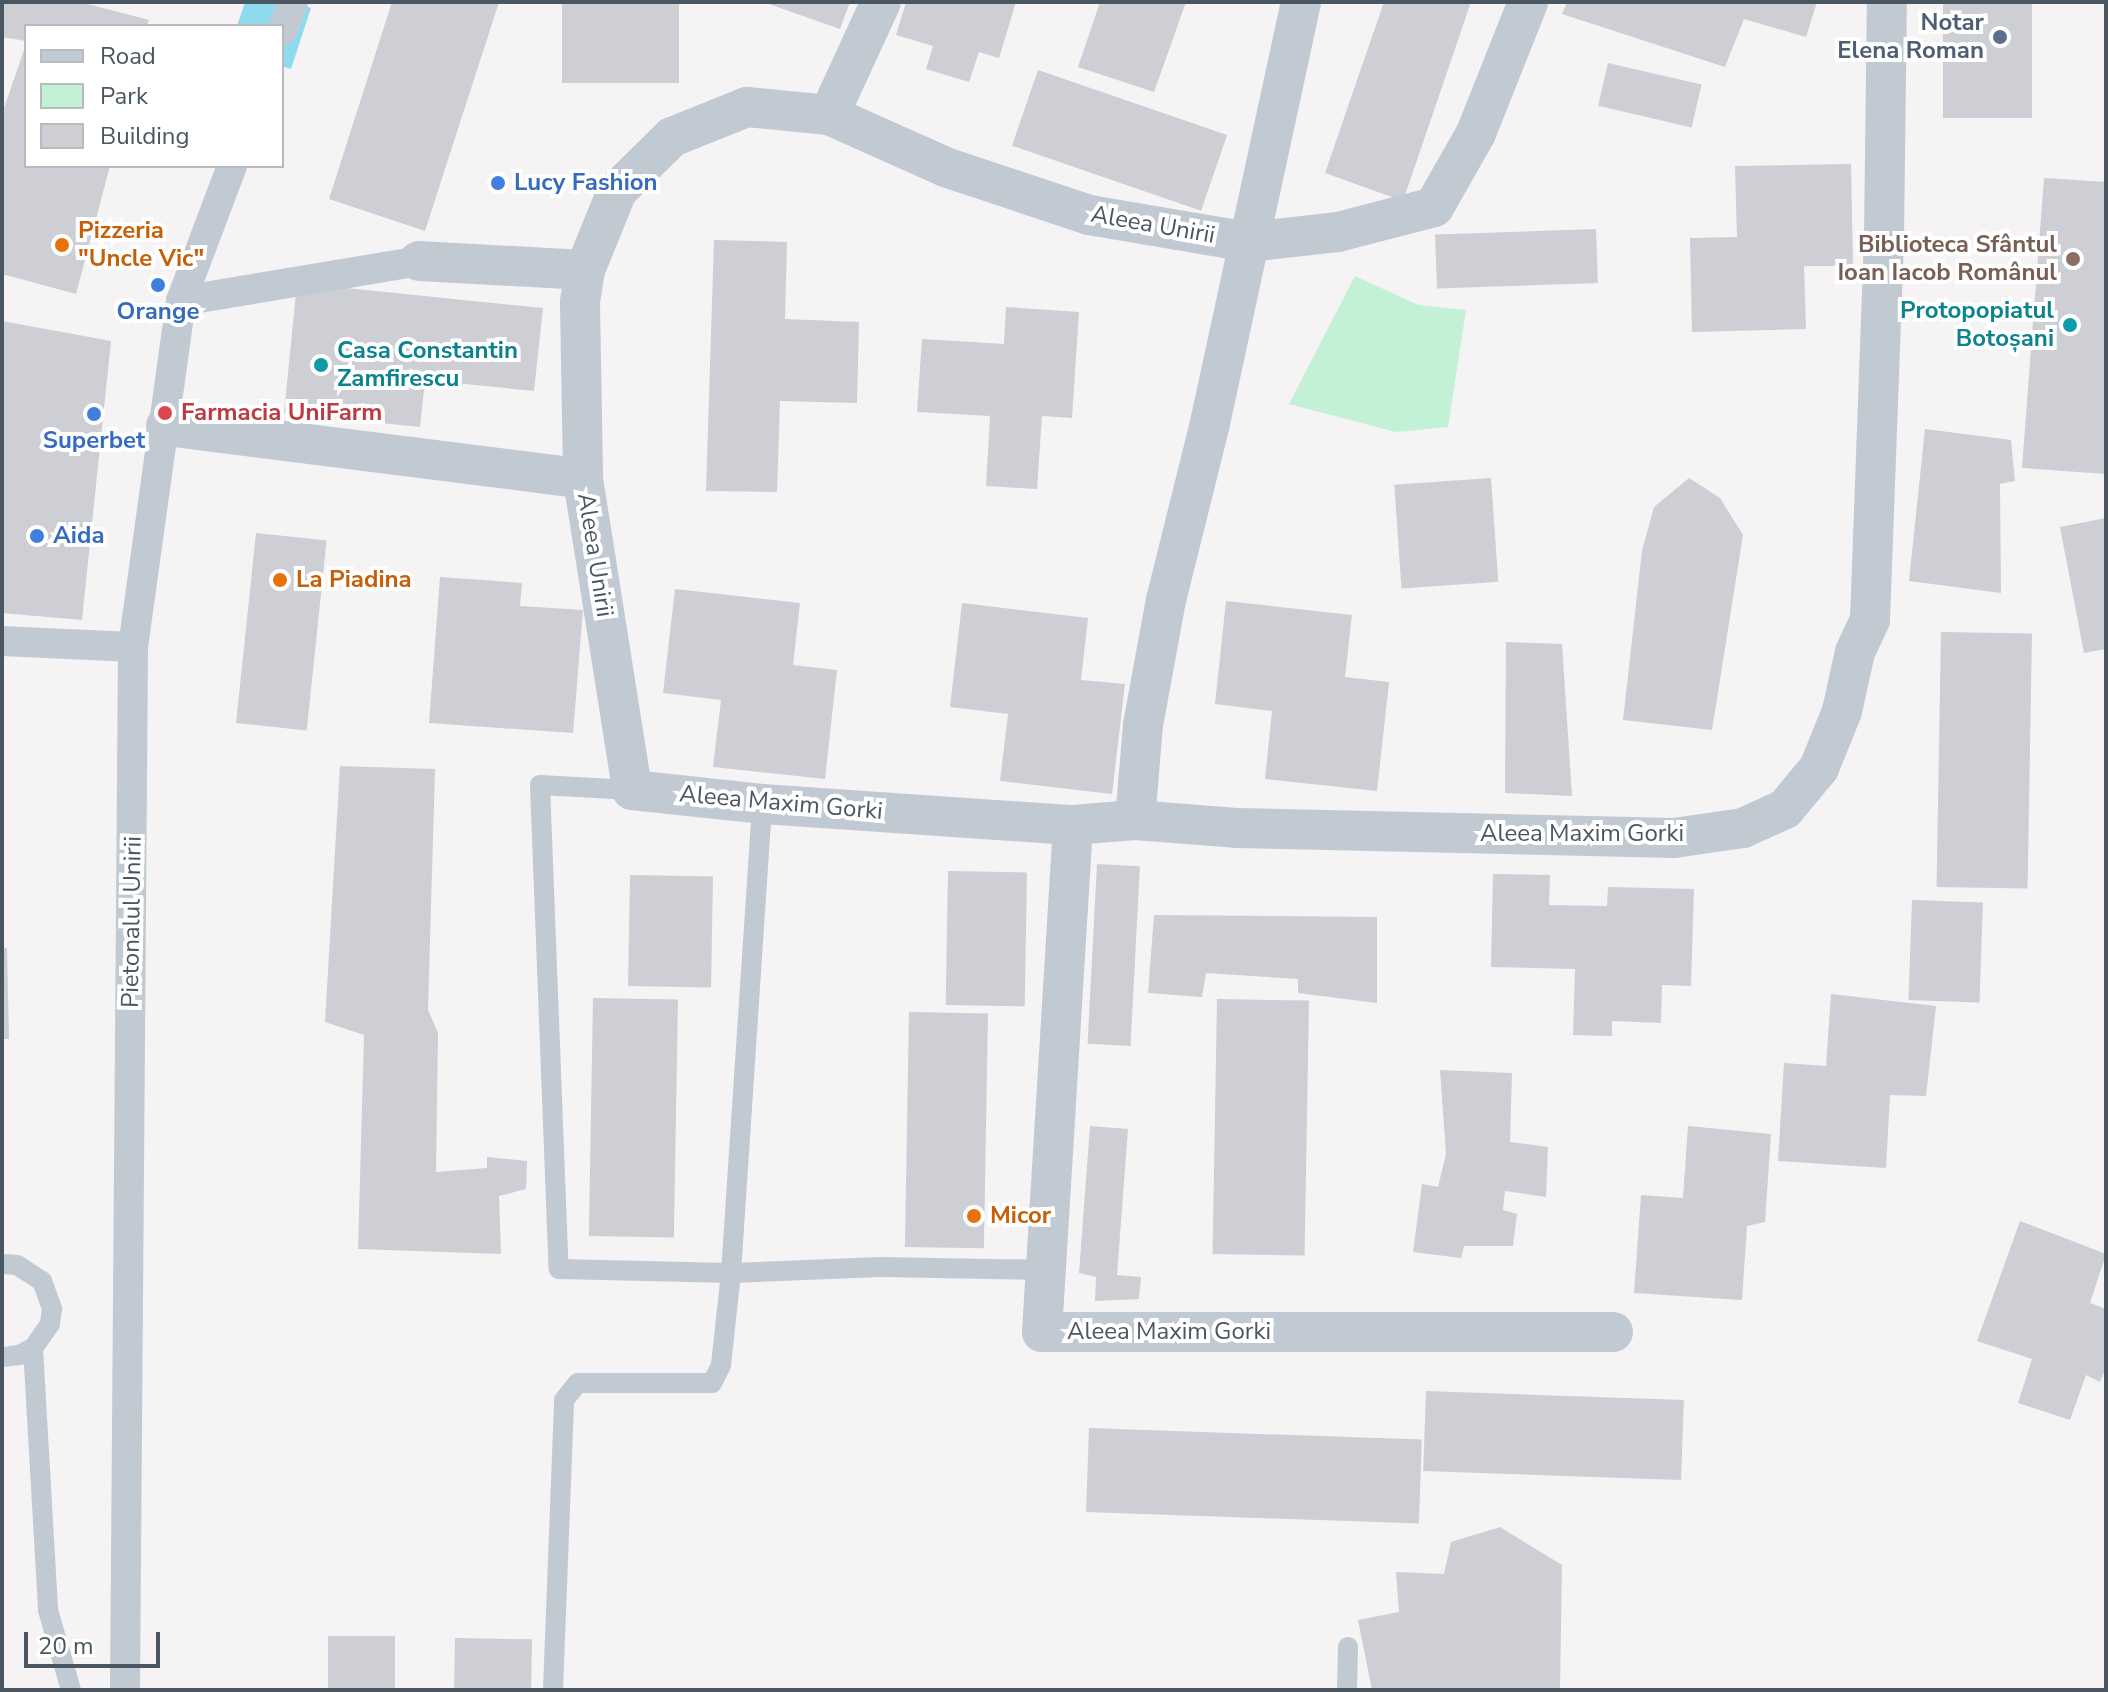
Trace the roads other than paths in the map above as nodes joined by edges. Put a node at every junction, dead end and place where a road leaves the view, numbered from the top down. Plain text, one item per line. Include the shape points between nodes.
1 (293, 2) edge
2 (881, 2) edge
3 (1301, 2) edge
4 (1528, 2) edge
5 (1887, 2) edge
6 (284, 26) edge
7 (829, 115) junction
8 (231, 168) edge
9 (1249, 242) junction
10 (419, 261) joint
11 (585, 270) junction
12 (181, 301) junction
13 (166, 426) junction
14 (583, 479) junction
15 (2, 641) edge
16 (133, 647) junction
17 (632, 790) junction
18 (762, 804) junction
19 (1135, 820) junction
20 (1073, 825) junction
21 (2, 1264) edge
22 (1048, 1270) junction
23 (731, 1273) junction
24 (1613, 1332) dead end
25 (33, 1348) junction
26 (2, 1357) edge
27 (1348, 1647) dead end
28 (71, 1690) edge
29 (125, 1690) edge
30 (553, 1690) edge
31 (1347, 1690) edge

1 - 6 street
2 - 7 street
3 - 9 street, Aleea Unirii
4 - 9 street via 1476,133 1434,207 1338,232
5 - 19 street, Aleea Maxim Gorki via 1870,620 1819,768 1785,809 1743,828 1674,838 1236,828
7 - 9 street, Aleea Unirii via 945,167 1089,215
7 - 11 street, Aleea Unirii via 747,107 672,137 617,191
8 - 12 street, Pietonalul Unirii
9 - 19 street via 1166,600 1143,725
10 - 11 street
10 - 12 street
11 - 14 street, Aleea Unirii via 580,303
12 - 13 street, Pietonalul Unirii
13 - 14 street
13 - 16 street, Pietonalul Unirii
14 - 17 street, Aleea Unirii
15 - 16 street
16 - 29 street, Pietonalul Unirii
17 - 18 street, Aleea Maxim Gorki
17 - 23 lane via 540,785 559,1269
18 - 20 street, Aleea Maxim Gorki
18 - 23 lane
19 - 20 street, Aleea Maxim Gorki
20 - 22 street, Aleea Maxim Gorki
21 - 25 lane via 31,1271 49,1294 50,1324
22 - 23 lane via 880,1267
22 - 24 street, Aleea Maxim Gorki via 1042,1332
23 - 30 lane via 721,1365 712,1383 578,1383 564,1400
25 - 26 lane
25 - 28 lane via 48,1610
27 - 31 lane

